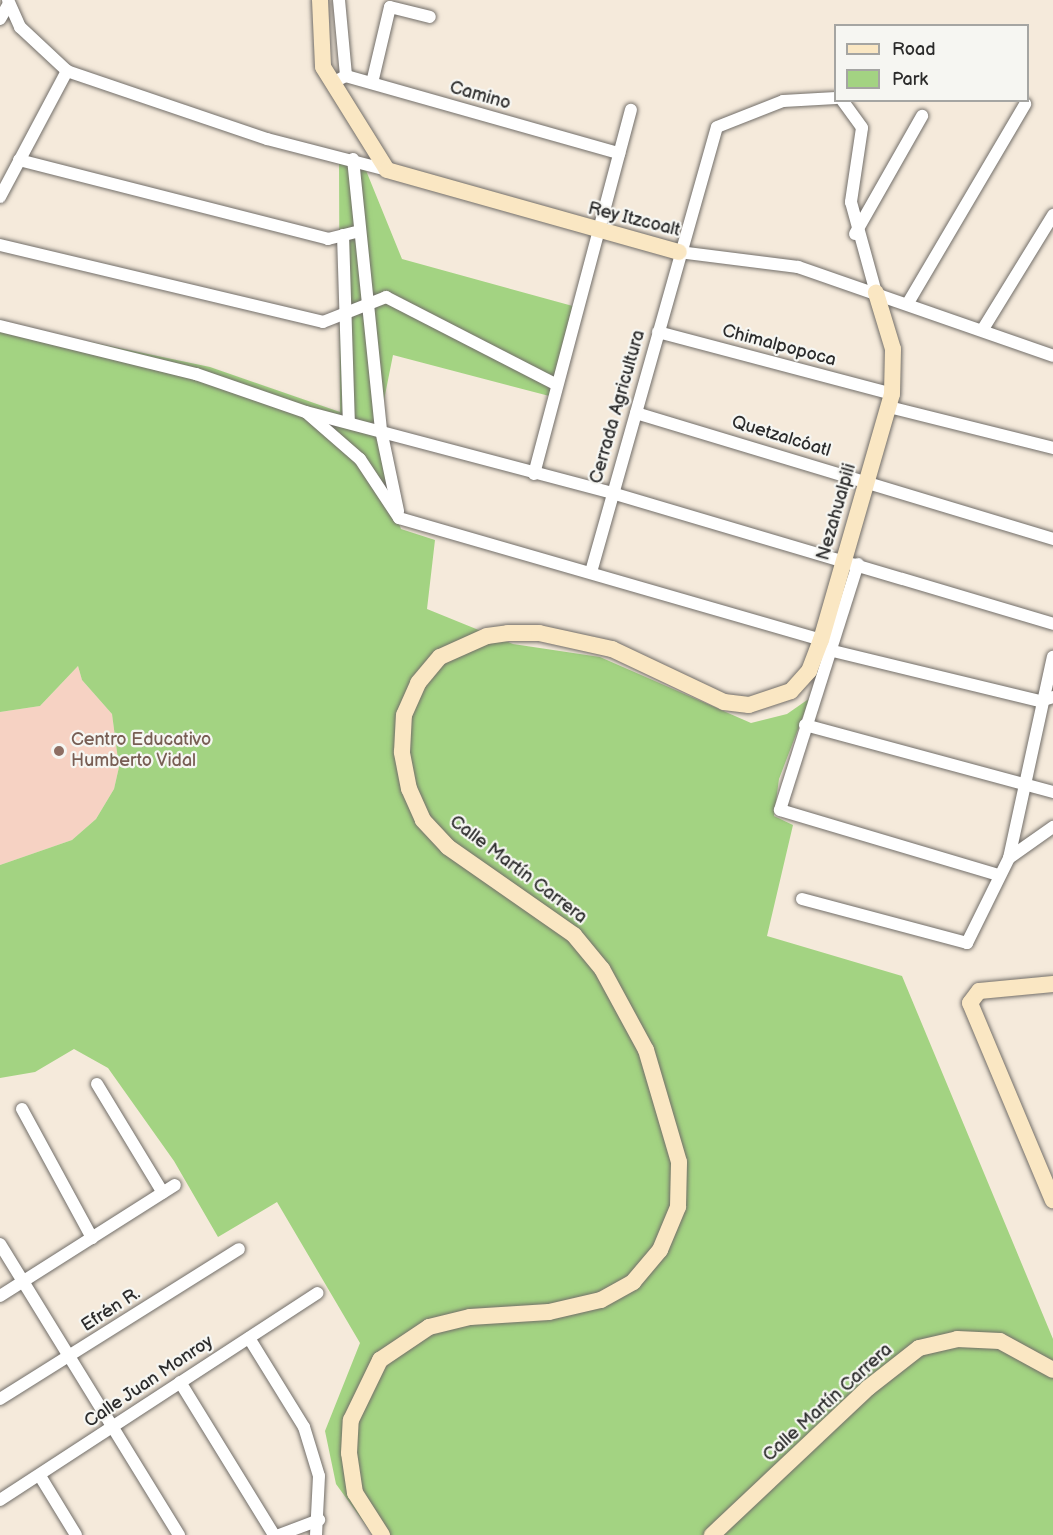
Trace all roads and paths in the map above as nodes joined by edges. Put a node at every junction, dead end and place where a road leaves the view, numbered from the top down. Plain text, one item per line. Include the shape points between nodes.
1 (321, 0) edge
2 (339, 0) edge
3 (8, 2) edge
4 (430, 17) dead end
5 (0, 19) edge
6 (67, 71) junction
7 (339, 79) junction
8 (372, 83) junction
9 (834, 98) edge
10 (843, 102) edge
11 (1025, 104) dead end
12 (631, 110) dead end
13 (922, 116) dead end
14 (619, 153) junction
15 (353, 159) junction
16 (19, 160) junction
17 (387, 170) junction
18 (0, 197) edge
19 (1053, 215) edge
20 (360, 231) junction
21 (598, 231) junction
22 (855, 234) junction
23 (343, 236) junction
24 (0, 245) edge
25 (679, 252) junction
26 (876, 293) junction
27 (369, 300) junction
28 (908, 303) junction
29 (344, 312) junction
30 (0, 326) edge
31 (983, 329) junction
32 (657, 332) junction
33 (1053, 355) edge
34 (557, 385) junction
35 (891, 400) junction
36 (306, 412) junction
37 (636, 413) junction
38 (349, 422) junction
39 (381, 430) junction
40 (1053, 448) edge
41 (534, 474) junction
42 (866, 482) junction
43 (612, 494) junction
44 (399, 518) junction
45 (1053, 539) edge
46 (851, 562) junction
47 (591, 572) junction
48 (1053, 624) edge
49 (827, 646) junction
50 (1053, 657) edge
51 (1053, 697) edge
52 (1040, 701) junction
53 (805, 725) junction
54 (1021, 788) junction
55 (1053, 792) edge
56 (1053, 827) edge
57 (1009, 858) junction
58 (998, 875) junction
59 (802, 899) dead end
60 (1053, 984) edge
61 (98, 1084) dead end
62 (22, 1109) dead end
63 (175, 1185) dead end
64 (163, 1193) junction
65 (1053, 1200) edge
66 (92, 1238) junction
67 (0, 1244) edge
68 (239, 1249) dead end
69 (22, 1283) junction
70 (318, 1293) dead end
71 (0, 1296) edge
72 (249, 1338) junction
73 (67, 1360) junction
74 (1053, 1370) edge
75 (180, 1382) junction
76 (0, 1399) edge
77 (111, 1429) junction
78 (40, 1476) junction
79 (0, 1500) edge
80 (320, 1520) junction
81 (76, 1535) edge
82 (179, 1535) edge
83 (274, 1535) edge
84 (279, 1535) edge
85 (316, 1535) edge
86 (382, 1535) edge
87 (712, 1535) edge

1 - 7 street via 319,49
2 - 7 street
3 - 5 street
3 - 6 street via 20,27
4 - 8 street via 390,7
6 - 15 street via 267,139
6 - 16 street
7 - 8 street, Camino
7 - 17 street
8 - 14 street, Camino
9 - 25 street, Cerrada Agricultura via 783,101 717,127
10 - 22 street via 862,128 851,202
11 - 28 street
12 - 14 street
13 - 22 street
14 - 21 street
15 - 17 street
15 - 20 street
16 - 18 street
16 - 23 street via 328,239
17 - 21 street, Rey Itzcoalt
19 - 31 street
20 - 23 street
20 - 27 street
21 - 25 street, Rey Itzcoalt
21 - 34 street
22 - 26 street
23 - 29 street
24 - 29 street via 323,322
25 - 26 street, Rey Itzcoalt via 789,265
25 - 32 street, Cerrada Agricultura
26 - 28 street, Rey Itzcoalt
26 - 35 street, Nezahualpili via 893,349
27 - 29 street
27 - 34 street via 386,297 415,309
27 - 39 street
28 - 31 street, Rey Itzcoalt
29 - 38 street
30 - 36 street via 196,374
31 - 33 street, Rey Itzcoalt
32 - 35 street, Chimalpopoca
32 - 37 street, Cerrada Agricultura
34 - 41 street
35 - 40 street, Chimalpopoca
35 - 42 street, Nezahualpili
36 - 38 street
36 - 44 street via 360,459
37 - 42 street, Quetzalcóatl
37 - 43 street, Cerrada Agricultura
38 - 39 street
39 - 41 street
39 - 44 street
41 - 43 street
42 - 45 street, Quetzalcóatl
42 - 46 street, Nezahualpili
43 - 46 street
43 - 47 street, Cerrada Agricultura
44 - 47 street
46 - 48 street
46 - 49 street, Nezahualpili
47 - 49 street
49 - 52 street
49 - 53 street
49 - 86 street, Calle Martín Carrera via 791,691 749,705 724,702 612,649 539,633 487,636 465,644 440,657 418,683 404,715 402,752 409,789 423,820 448,847 574,935 602,969 629,1010 668,1117 679,1162 678,1207 660,1250 633,1282 601,1300 429,1327 380,1360 351,1420 349,1453 356,1493
50 - 52 street
51 - 52 street
52 - 54 street
53 - 54 street
53 - 58 street via 780,810
54 - 55 street
54 - 57 street via 1020,821
56 - 57 street
57 - 58 street
58 - 59 street via 967,943
60 - 65 street via 979,991 969,1004
61 - 64 street
62 - 66 street
63 - 64 street
64 - 66 street
66 - 69 street
67 - 69 street
68 - 73 street, Efrén R.
69 - 71 street
69 - 73 street
70 - 72 street, Calle Juan Monroy
72 - 75 street, Calle Juan Monroy
72 - 80 street via 304,1427 319,1476
73 - 76 street, Efrén R.
73 - 77 street
74 - 87 street, Calle Martín Carrera via 999,1341 957,1339 918,1348 868,1388
75 - 77 street, Calle Juan Monroy
75 - 83 street
77 - 78 street, Calle Juan Monroy
77 - 82 street
78 - 79 street, Calle Juan Monroy
78 - 81 street
80 - 84 street
80 - 85 street

